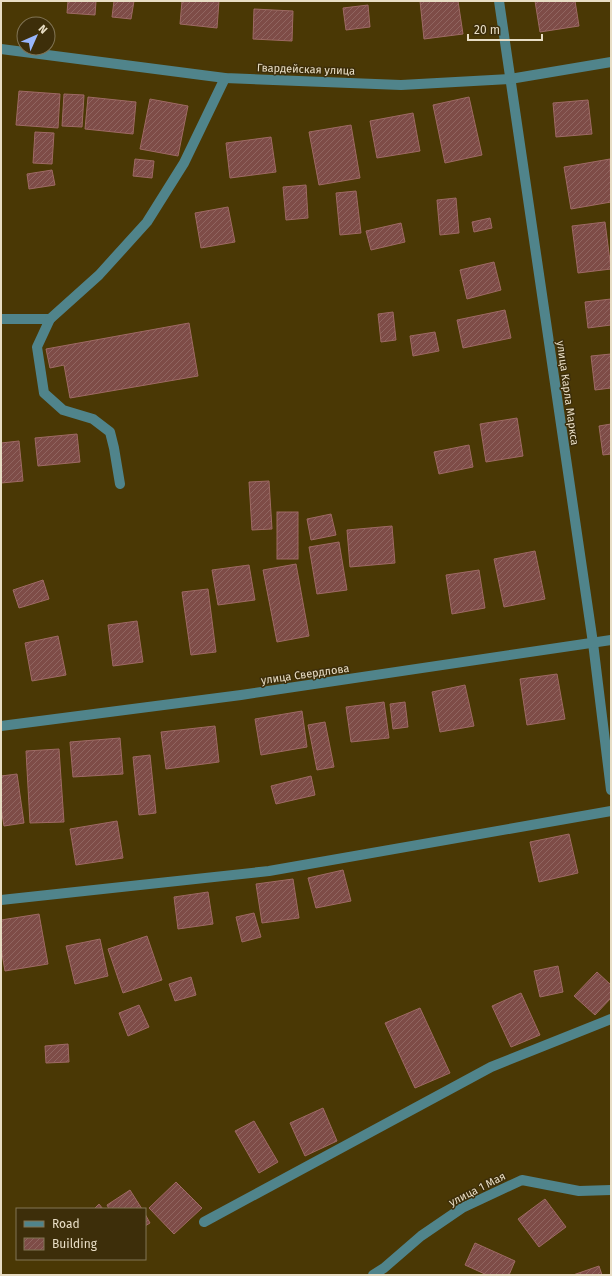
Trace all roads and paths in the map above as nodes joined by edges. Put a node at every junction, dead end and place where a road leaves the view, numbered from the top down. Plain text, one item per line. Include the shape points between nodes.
1 (499, 1) edge
2 (1, 49) edge
3 (611, 62) edge
4 (225, 78) junction
5 (510, 79) junction
6 (1, 319) edge
7 (50, 319) junction
8 (120, 484) dead end
9 (611, 640) edge
10 (593, 643) junction
11 (1, 726) edge
12 (611, 790) edge
13 (611, 811) edge
14 (1, 900) edge
15 (611, 1019) edge
16 (611, 1190) edge
17 (204, 1222) dead end
18 (373, 1275) edge

1 - 5 street, улица Карла Маркса
2 - 4 street, Гвардейская улица
3 - 5 street, Гвардейская улица
4 - 5 street, Гвардейская улица via 401,85
4 - 7 street via 184,164 147,222 99,274
5 - 10 street, улица Карла Маркса
6 - 7 street
7 - 8 street via 37,347 44,393 63,410 93,419 110,432
9 - 10 street, улица Свердлова
10 - 11 street, улица Свердлова via 249,694
10 - 12 street, улица Карла Маркса
13 - 14 street via 269,871
15 - 17 street via 491,1067
16 - 18 street, улица 1 Мая via 579,1191 522,1180 462,1208 421,1236

